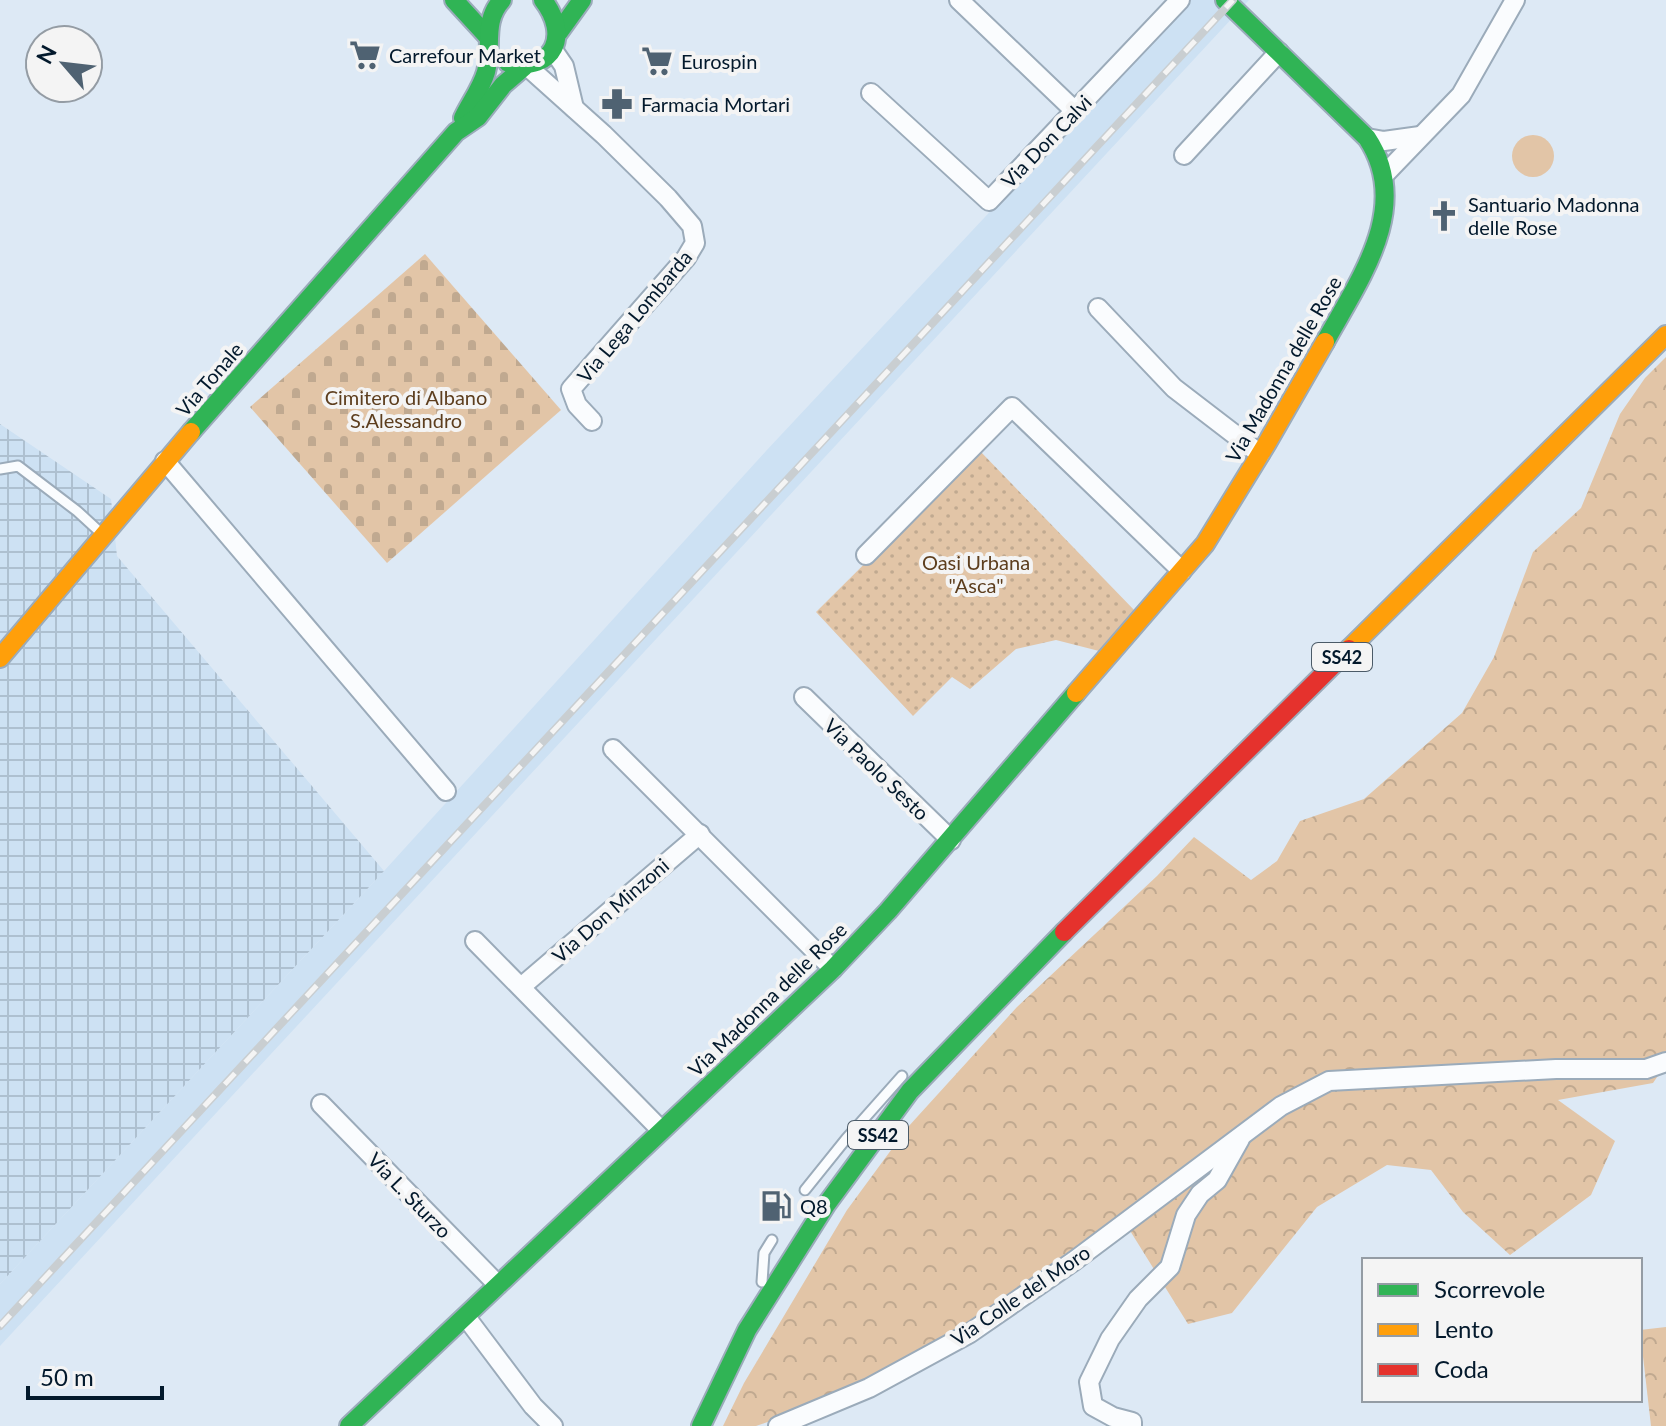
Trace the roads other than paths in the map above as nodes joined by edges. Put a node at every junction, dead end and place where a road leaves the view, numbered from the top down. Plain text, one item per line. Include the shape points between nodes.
1 (454, 0) edge
2 (502, 0) edge
3 (543, 0) edge
4 (582, 0) edge
5 (959, 0) edge
6 (1180, 0) edge
7 (1225, 0) edge
8 (1515, 0) edge
9 (556, 41) junction
10 (489, 42) junction
11 (1279, 52) junction
12 (526, 66) junction
13 (871, 93) dead end
14 (574, 108) junction
15 (1075, 111) junction
16 (456, 132) junction
17 (1420, 136) junction
18 (1367, 138) junction
19 (1184, 155) dead end
20 (1384, 175) junction
21 (1098, 308) dead end
22 (1666, 335) edge
23 (592, 421) dead end
24 (1260, 454) junction
25 (165, 461) junction
26 (0, 469) edge
27 (104, 535) junction
28 (866, 555) dead end
29 (1182, 571) junction
30 (0, 658) edge
31 (804, 697) dead end
32 (613, 749) dead end
33 (446, 791) dead end
34 (700, 834) junction
35 (951, 840) junction
36 (475, 941) dead end
37 (833, 969) junction
38 (1017, 979) junction
39 (521, 987) junction
40 (981, 1002) dead end
41 (1666, 1062) edge
42 (909, 1068) dead end
43 (321, 1104) dead end
44 (661, 1130) junction
45 (1244, 1133) junction
46 (805, 1190) dead end
47 (772, 1240) dead end
48 (498, 1285) junction
49 (761, 1308) junction
50 (466, 1317) junction
51 (349, 1426) edge
52 (553, 1426) edge
53 (701, 1426) edge
54 (778, 1426) edge
55 (1132, 1426) edge

1 - 10 main road
2 - 10 main road, Via Tonale via 488,18
3 - 9 main road via 557,19
4 - 9 main road, Via Tonale
5 - 15 street
6 - 15 street, Via Don Calvi
7 - 11 main road
8 - 17 street via 1461,95
9 - 12 main road, Via Tonale via 545,59
9 - 14 street
10 - 12 main road via 505,62
10 - 16 main road, Via Tonale via 485,74
11 - 18 main road
11 - 19 street
12 - 14 street, Via Lega Lombarda
12 - 16 main road, Via Tonale via 478,117
13 - 15 street, Via Don Calvi via 989,201
14 - 23 street, Via Lega Lombarda via 668,198 692,226 695,243 571,389
16 - 25 main road, Via Tonale
17 - 18 street
17 - 20 street
18 - 20 main road
20 - 24 main road, Via Madonna delle Rose via 1380,233 1368,265
21 - 24 street via 1174,388
22 - 38 main road, SS42
24 - 29 main road, Via Madonna delle Rose via 1205,544
25 - 27 main road, Via Tonale
25 - 33 street
26 - 27 lane via 18,466
27 - 30 main road, Via Tonale
28 - 29 street via 1012,407
29 - 35 main road, Via Madonna delle Rose
31 - 35 street, Via Paolo Sesto
32 - 34 street
34 - 37 street
34 - 39 street, Via Don Minzoni
35 - 37 main road, Via Madonna delle Rose
36 - 39 street
37 - 44 main road, Via Madonna delle Rose
38 - 40 lane
38 - 49 main road, SS42 via 910,1091 826,1205
39 - 44 street
41 - 45 street, Via Colle del Moro via 1646,1069 1329,1081
42 - 46 lane
43 - 48 street, Via L. Sturzo
44 - 48 main road, Via Madonna delle Rose
45 - 54 street, Via Colle del Moro via 970,1333 869,1388
45 - 55 street, Via Colle del Moro via 1217,1180 1186,1215 1170,1267 1138,1299 1089,1382 1093,1406
47 - 49 lane via 764,1253
48 - 50 main road, Via Madonna delle Rose
49 - 53 main road, SS42
50 - 51 main road, Via Madonna delle Rose
50 - 52 street

